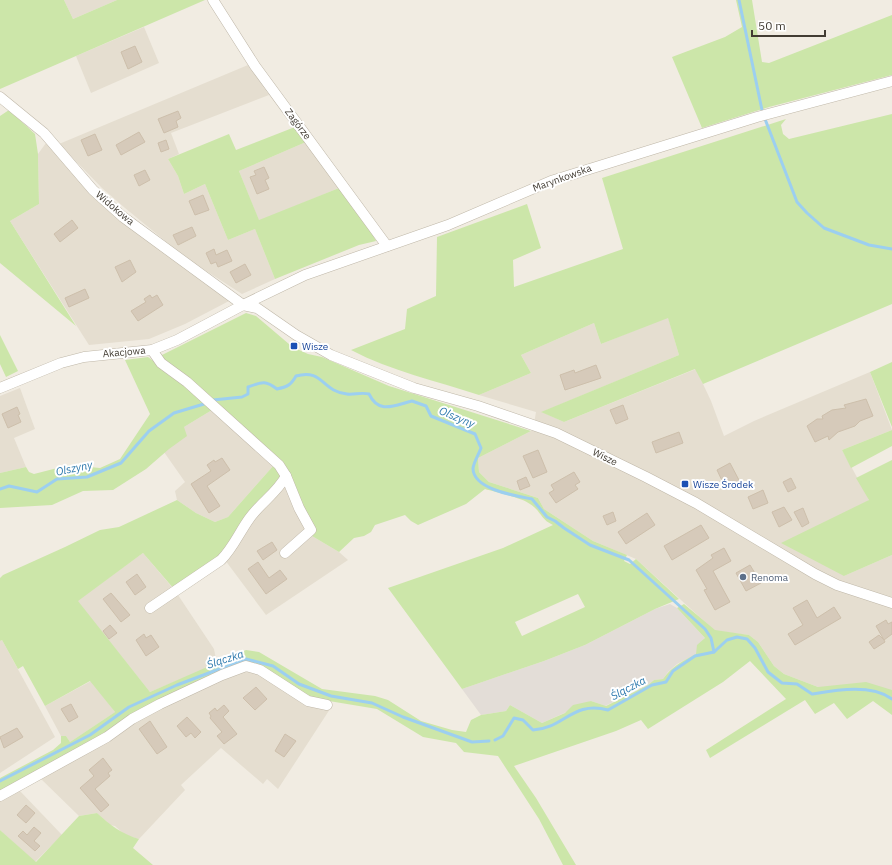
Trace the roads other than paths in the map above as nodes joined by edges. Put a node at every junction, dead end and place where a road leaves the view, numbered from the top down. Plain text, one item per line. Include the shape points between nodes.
1 (213, 0) edge
2 (892, 81) edge
3 (0, 97) edge
4 (387, 246) junction
5 (243, 305) junction
6 (152, 350) junction
7 (0, 388) edge
8 (286, 476) junction
9 (285, 553) dead end
10 (892, 603) edge
11 (150, 608) dead end
12 (328, 706) dead end
13 (0, 796) edge

1 - 4 street, Zagórze via 255,66
2 - 4 street, Marynkowska via 757,116 612,160 551,181 448,225
3 - 5 street, Widokowa via 44,133 93,190 123,217
4 - 5 street, Marynkowska via 305,275
5 - 6 street, Akacjowa via 177,340
5 - 10 street, Wisze via 257,308 331,356 414,388 478,406 556,433 696,503 815,574 837,585
6 - 7 street, Akacjowa via 84,356
6 - 8 street via 161,364 187,382 279,465
8 - 9 street via 311,530
8 - 11 street via 280,487 249,519 229,552
12 - 13 street via 308,701 260,670 246,666 160,704 132,719 107,737

